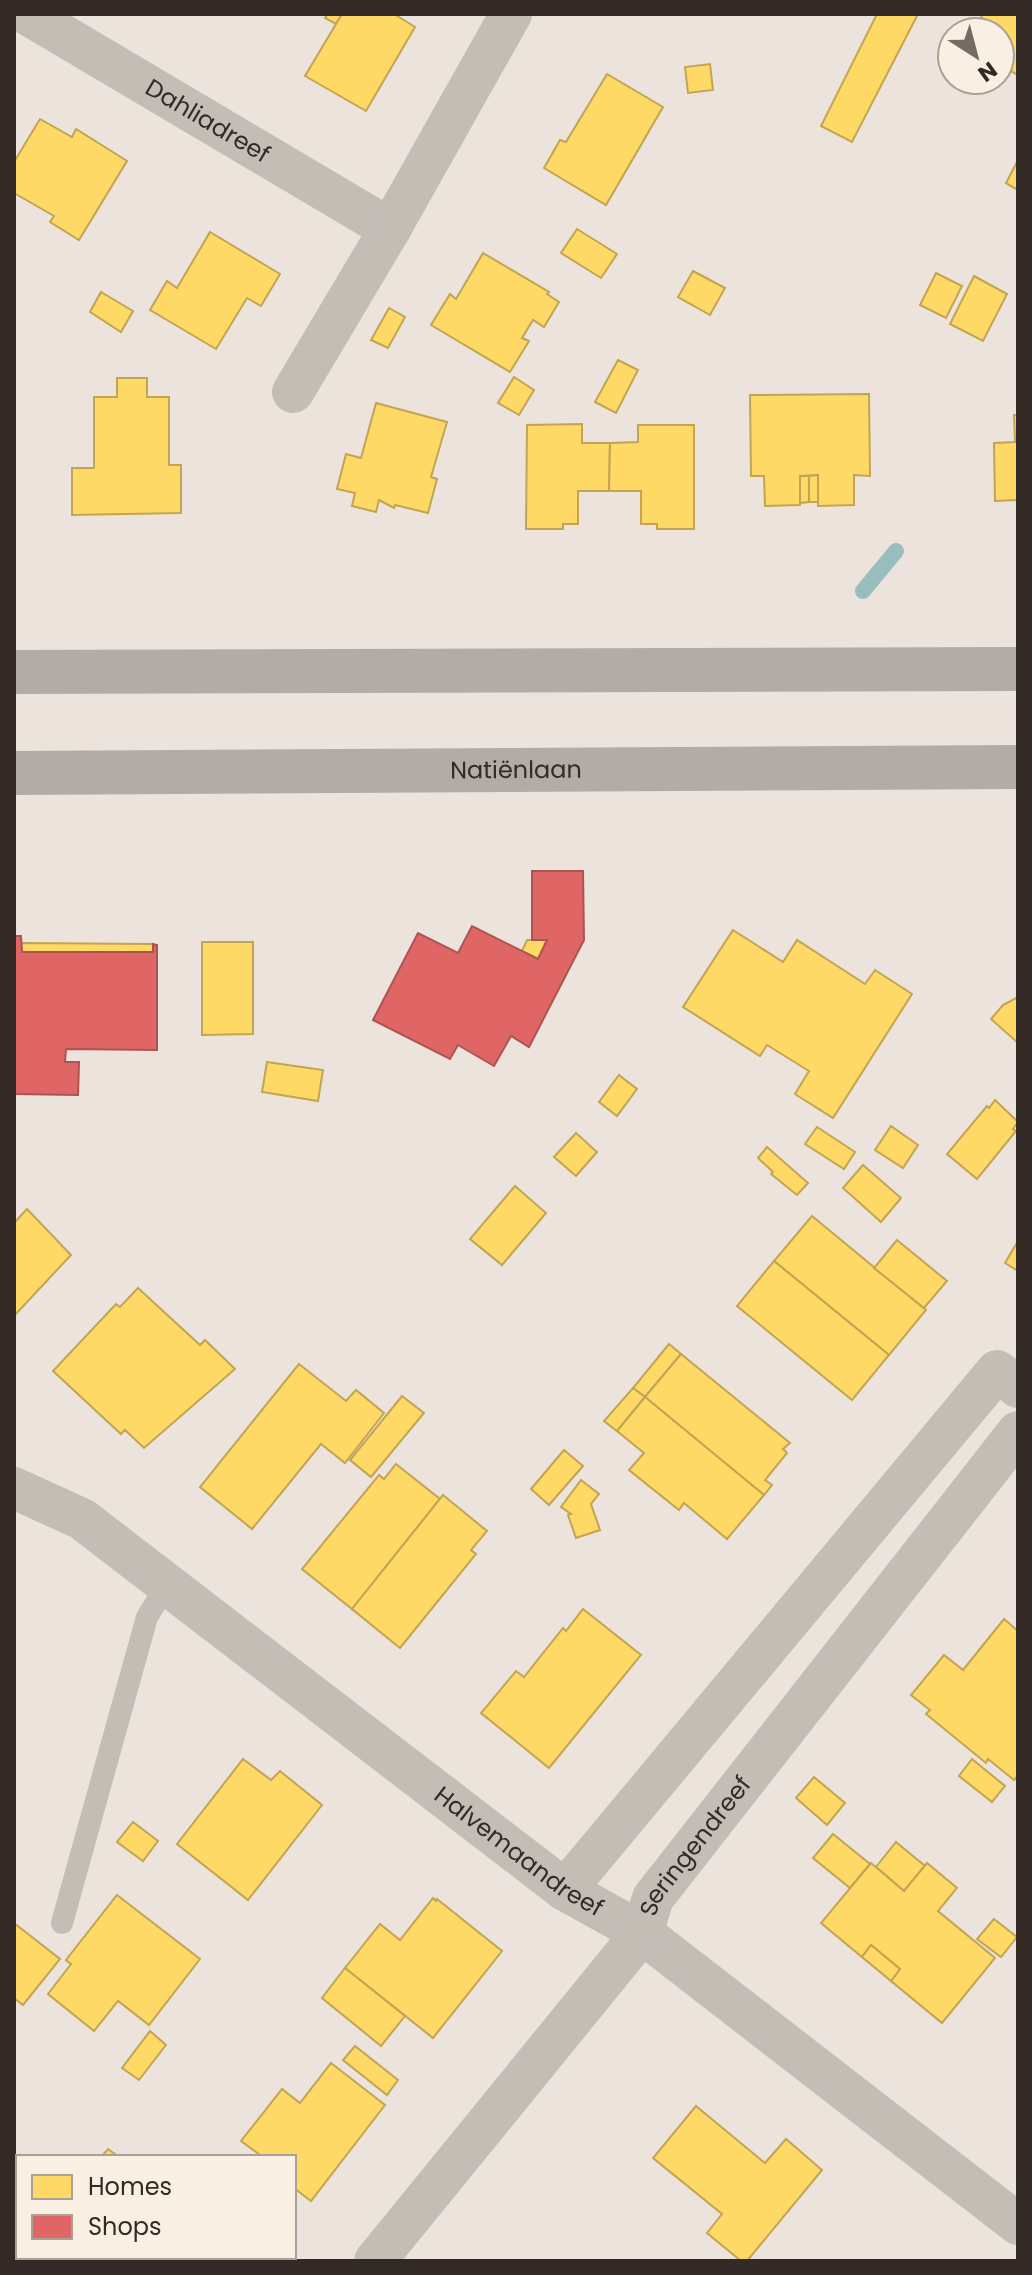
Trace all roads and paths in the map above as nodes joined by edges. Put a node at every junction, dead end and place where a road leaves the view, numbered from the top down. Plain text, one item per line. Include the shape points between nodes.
1 (27, 14) edge
2 (511, 14) edge
3 (390, 229) junction
4 (293, 392) dead end
5 (1018, 669) edge
6 (14, 672) edge
7 (1018, 767) edge
8 (14, 773) edge
9 (1018, 1387) edge
10 (1018, 1432) edge
11 (14, 1488) edge
12 (167, 1585) junction
13 (565, 1890) junction
14 (62, 1923) dead end
15 (642, 1933) junction
16 (1018, 2224) edge
17 (375, 2261) edge

1 - 3 street, Dahliadreef
2 - 3 street
3 - 4 street
5 - 6 main road
7 - 8 main road, Natiënlaan
9 - 13 street via 997,1371
10 - 15 street, Seringendreef via 653,1898
11 - 12 street, Halvemaandreef via 82,1519
12 - 13 street, Halvemaandreef
12 - 14 lane via 147,1617
13 - 15 street, Halvemaandreef
15 - 16 street, Halvemaandreef
15 - 17 street, Seringendreef

